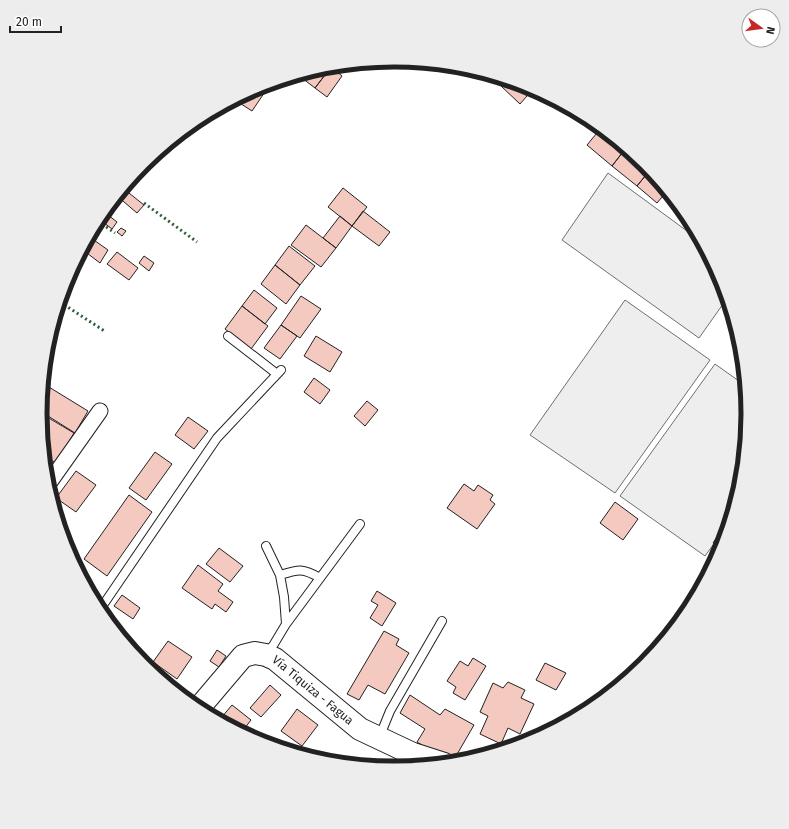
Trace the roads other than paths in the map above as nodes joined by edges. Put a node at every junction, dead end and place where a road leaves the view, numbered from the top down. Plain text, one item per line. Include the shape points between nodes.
1 (228, 336) dead end
2 (100, 410) dead end
3 (53, 477) edge
4 (360, 524) dead end
5 (266, 546) dead end
6 (280, 575) junction
7 (320, 578) junction
8 (104, 604) edge
9 (442, 621) dead end
10 (286, 624) junction
11 (266, 655) junction
12 (202, 704) edge
13 (379, 739) junction
14 (408, 761) edge

1 - 8 lane via 279,372 217,438
2 - 3 street
4 - 7 lane
5 - 6 lane
6 - 7 lane via 296,570 308,571
6 - 10 lane
7 - 10 lane
9 - 13 lane via 390,711
10 - 11 lane
11 - 12 street, Vía Tiquiza - Fagua via 255,652 243,656
11 - 13 street, Vía Tiquiza - Fagua via 360,729
13 - 14 street, Vía Tiquiza - Fagua

